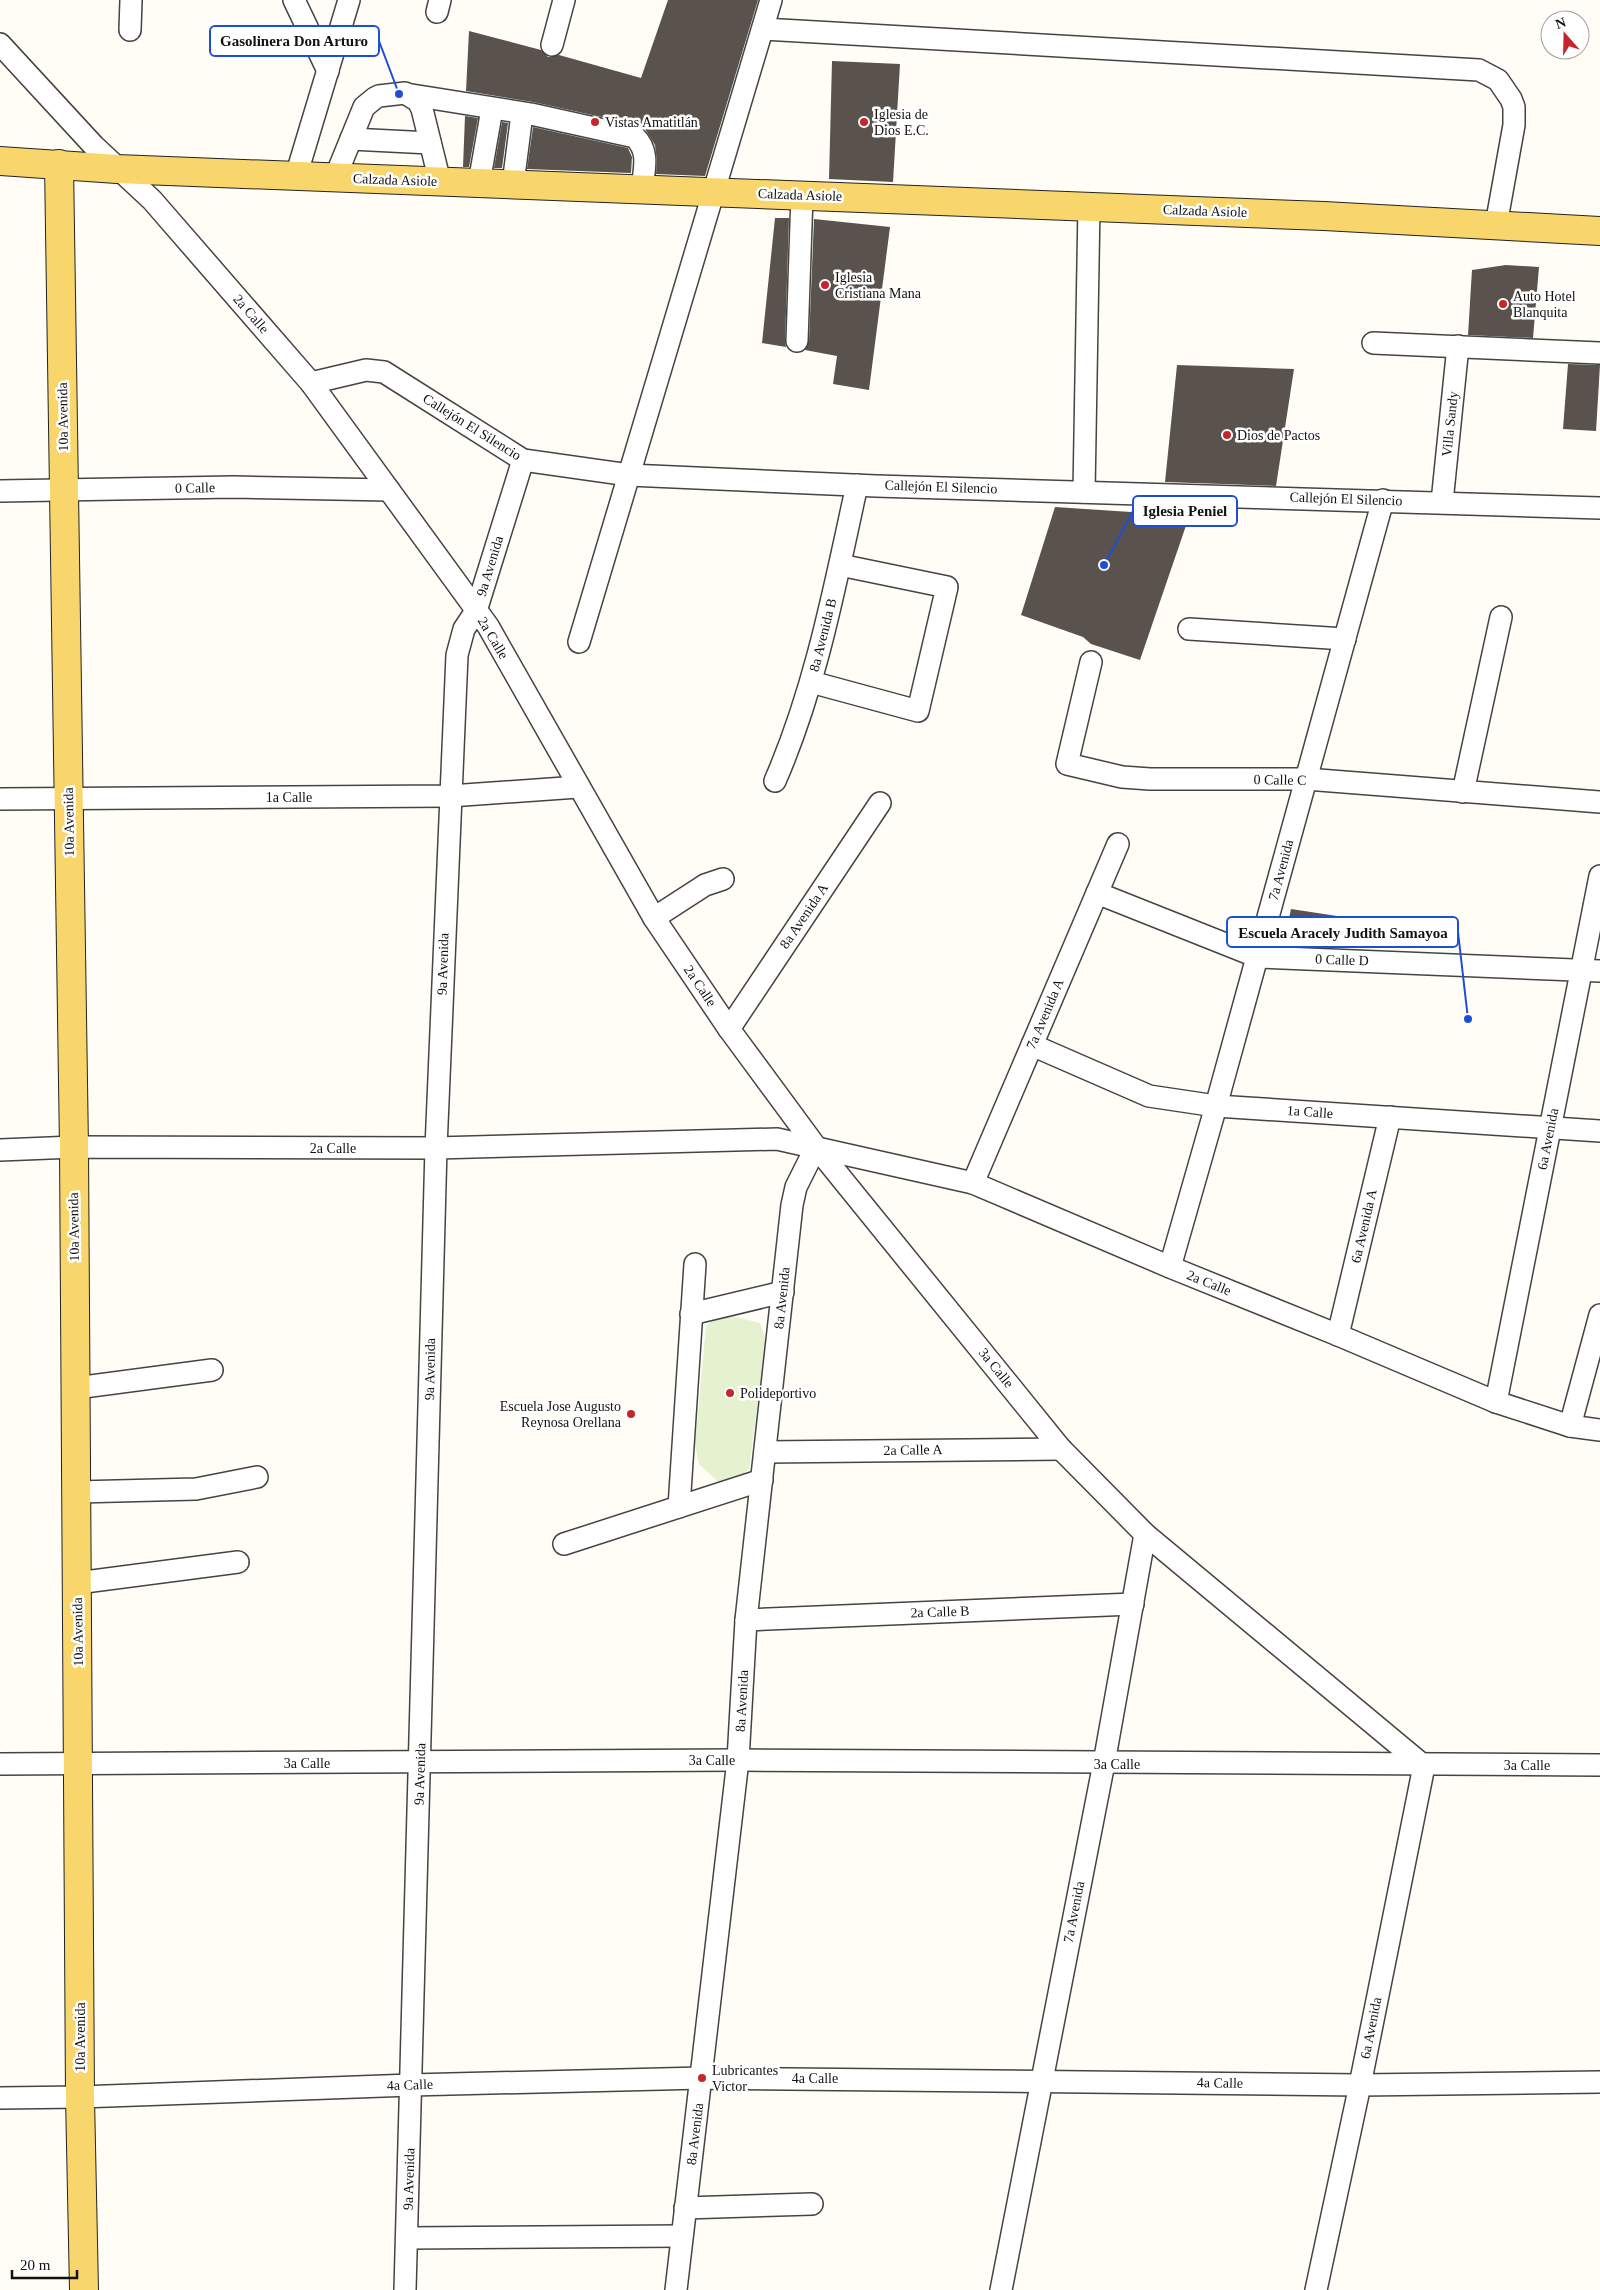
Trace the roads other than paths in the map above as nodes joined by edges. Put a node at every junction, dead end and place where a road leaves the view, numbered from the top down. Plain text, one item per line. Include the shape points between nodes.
1 (131, 0) edge
2 (294, 0) edge
3 (349, 0) edge
4 (564, 0) edge
5 (771, 0) edge
6 (763, 29) junction
7 (130, 30) dead end
8 (0, 44) edge
9 (552, 45) dead end
10 (328, 70) junction
11 (412, 95) junction
12 (492, 109) junction
13 (522, 114) junction
14 (351, 139) junction
15 (430, 143) junction
16 (0, 161) edge
17 (59, 164) junction
18 (117, 169) junction
19 (296, 176) junction
20 (335, 178) junction
21 (440, 182) junction
22 (479, 183) junction
23 (513, 184) junction
24 (642, 189) junction
25 (713, 191) junction
26 (802, 195) junction
27 (1089, 206) junction
28 (1496, 225) junction
29 (1594, 234) edge
30 (797, 342) dead end
31 (1373, 343) dead end
32 (1458, 346) junction
33 (1600, 353) edge
34 (311, 383) junction
35 (523, 460) junction
36 (629, 475) junction
37 (857, 485) junction
38 (65, 490) junction
39 (389, 490) junction
40 (0, 491) edge
41 (1084, 492) junction
42 (1383, 500) junction
43 (1442, 502) junction
44 (1600, 508) edge
45 (840, 565) junction
46 (476, 611) junction
47 (1502, 616) dead end
48 (1189, 629) dead end
49 (1345, 639) junction
50 (579, 642) dead end
51 (1091, 662) dead end
52 (811, 682) junction
53 (1306, 780) junction
54 (776, 781) dead end
55 (578, 787) junction
56 (1463, 792) junction
57 (450, 796) junction
58 (69, 798) junction
59 (0, 799) edge
60 (1600, 802) edge
61 (880, 803) dead end
62 (1118, 844) dead end
63 (1600, 876) edge
64 (723, 879) dead end
65 (1097, 893) junction
66 (654, 918) junction
67 (1258, 957) junction
68 (1591, 971) edge
69 (729, 1029) junction
70 (1032, 1045) junction
71 (1216, 1106) junction
72 (1390, 1117) junction
73 (1550, 1128) junction
74 (1600, 1131) edge
75 (816, 1146) junction
76 (74, 1147) junction
77 (436, 1148) junction
78 (0, 1150) edge
79 (973, 1183) junction
80 (695, 1264) dead end
81 (1170, 1267) junction
82 (783, 1292) junction
83 (691, 1314) junction
84 (1600, 1315) edge
85 (1338, 1335) junction
86 (212, 1370) dead end
87 (76, 1388) junction
88 (1496, 1402) junction
89 (1570, 1426) junction
90 (1600, 1430) edge
91 (1061, 1449) junction
92 (765, 1452) junction
93 (257, 1477) dead end
94 (762, 1480) junction
95 (77, 1492) junction
96 (679, 1506) junction
97 (1144, 1534) junction
98 (564, 1544) dead end
99 (238, 1562) dead end
100 (77, 1583) junction
101 (1133, 1604) junction
102 (746, 1620) junction
103 (738, 1760) junction
104 (79, 1762) junction
105 (421, 1763) junction
106 (0, 1764) edge
107 (1104, 1764) junction
108 (1600, 1765) edge
109 (1424, 1766) junction
110 (702, 2078) junction
111 (1041, 2080) junction
112 (1600, 2082) edge
113 (411, 2085) junction
114 (1360, 2085) junction
115 (80, 2097) junction
116 (0, 2098) edge
117 (812, 2204) dead end
118 (686, 2208) junction
119 (682, 2236) junction
120 (407, 2238) junction
121 (84, 2290) edge
122 (405, 2290) edge
123 (676, 2290) edge
124 (1001, 2290) edge
125 (1316, 2290) edge

1 - 7 street
2 - 10 street
3 - 10 street
4 - 9 street
5 - 6 street
6 - 25 street
6 - 28 street via 1479,70 1498,80 1514,107 1514,125
8 - 18 street, 2a Calle
10 - 19 street
11 - 12 street
11 - 14 street via 405,93 375,98 364,107
11 - 15 street via 422,109
12 - 13 street
12 - 22 street
13 - 23 street
13 - 24 street via 635,137 646,158
14 - 15 street
14 - 20 street
15 - 21 street
16 - 17 main road, Calzada Asiole
17 - 18 main road, Calzada Asiole
17 - 38 main road, 10a Avenida
18 - 19 main road, Calzada Asiole
18 - 34 street, 2a Calle via 152,200
19 - 20 main road, Calzada Asiole
20 - 21 main road, Calzada Asiole
21 - 22 main road, Calzada Asiole
22 - 23 main road, Calzada Asiole
23 - 24 main road, Calzada Asiole
24 - 25 main road, Calzada Asiole
25 - 26 main road, Calzada Asiole
25 - 36 street
26 - 27 main road, Calzada Asiole
26 - 30 street
27 - 28 main road, Calzada Asiole
27 - 41 street
28 - 29 main road, Calzada Asiole
31 - 32 street
32 - 33 street
32 - 43 street, Villa Sandy
34 - 35 street, Callejón El Silencio via 366,370 384,372
34 - 39 street, 2a Calle
35 - 36 street, Callejón El Silencio
35 - 46 street, 9a Avenida
36 - 37 street, Callejón El Silencio
36 - 50 street
37 - 41 street, Callejón El Silencio
37 - 45 street, 8a Avenida B
38 - 39 street, 0 Calle via 234,487
38 - 40 street, 0 Calle
38 - 58 main road, 10a Avenida
39 - 46 street, 2a Calle
41 - 42 street, Callejón El Silencio
42 - 43 street, Callejón El Silencio
42 - 49 street, 7a Avenida
43 - 44 street, Callejón El Silencio
45 - 52 street, 8a Avenida B
45 - 52 street via 948,587 918,711
46 - 55 street, 2a Calle via 488,626
46 - 57 street, 9a Avenida via 464,629 457,655
47 - 56 street
48 - 49 street
49 - 53 street, 7a Avenida
51 - 53 street, 0 Calle C via 1067,764 1122,777 1150,779
52 - 54 street, 8a Avenida B
53 - 56 street, 0 Calle C
53 - 67 street, 7a Avenida
55 - 57 street, 1a Calle
55 - 66 street, 2a Calle
56 - 60 street, 0 Calle C
57 - 58 street, 1a Calle
57 - 77 street, 9a Avenida
58 - 59 street, 1a Calle
58 - 76 main road, 10a Avenida
61 - 69 street, 8a Avenida A
62 - 65 street, 7a Avenida A
63 - 68 street, 6a Avenida
64 - 66 street via 705,885
65 - 67 street, 0 Calle D
65 - 70 street, 7a Avenida A
66 - 69 street, 2a Calle
67 - 68 street, 0 Calle D
67 - 71 street, 7a Avenida
68 - 73 street, 6a Avenida
69 - 75 street, 2a Calle
70 - 71 street, 1a Calle via 1148,1096
70 - 79 street, 7a Avenida A
71 - 72 street, 1a Calle
71 - 81 street, 7a Avenida
72 - 73 street, 1a Calle
72 - 85 street, 6a Avenida A
73 - 74 street, 1a Calle
73 - 88 street, 6a Avenida
75 - 77 street, 2a Calle via 777,1139
75 - 79 street, 2a Calle
75 - 82 street, 8a Avenida via 796,1187
75 - 91 street, 3a Calle
76 - 77 street, 2a Calle
76 - 78 street, 2a Calle
76 - 87 main road, 10a Avenida
77 - 105 street, 9a Avenida
79 - 81 street, 2a Calle
80 - 83 street
81 - 85 street, 2a Calle
82 - 83 street
82 - 92 street, 8a Avenida
83 - 96 street
84 - 89 street
85 - 88 street, 2a Calle
86 - 87 street
87 - 95 main road, 10a Avenida
88 - 89 street, 2a Calle
89 - 90 street, 2a Calle
91 - 92 street, 2a Calle A
91 - 97 street, 3a Calle
92 - 94 street, 8a Avenida
93 - 95 street via 196,1489
94 - 96 street
94 - 102 street, 8a Avenida
95 - 100 main road, 10a Avenida
96 - 98 street
97 - 101 street, 7a Avenida
97 - 109 street, 3a Calle
99 - 100 street
100 - 104 main road, 10a Avenida
101 - 102 street, 2a Calle B
101 - 107 street, 7a Avenida
102 - 103 street, 8a Avenida
103 - 105 street, 3a Calle
103 - 107 street, 3a Calle
103 - 110 street, 8a Avenida
104 - 105 street, 3a Calle
104 - 106 street, 3a Calle
104 - 115 main road, 10a Avenida
105 - 113 street, 9a Avenida
107 - 109 street, 3a Calle
107 - 111 street, 7a Avenida
108 - 109 street, 3a Calle
109 - 114 street, 6a Avenida
110 - 111 street, 4a Calle
110 - 113 street, 4a Calle
110 - 118 street, 8a Avenida
111 - 114 street, 4a Calle
111 - 124 street, 7a Avenida
112 - 114 street, 4a Calle
113 - 115 street, 4a Calle
113 - 120 street, 9a Avenida
114 - 125 street, 6a Avenida
115 - 116 street, 4a Calle
115 - 121 main road, 10a Avenida
117 - 118 street
118 - 119 street, 8a Avenida
119 - 120 street
119 - 123 street, 8a Avenida
120 - 122 street, 9a Avenida

